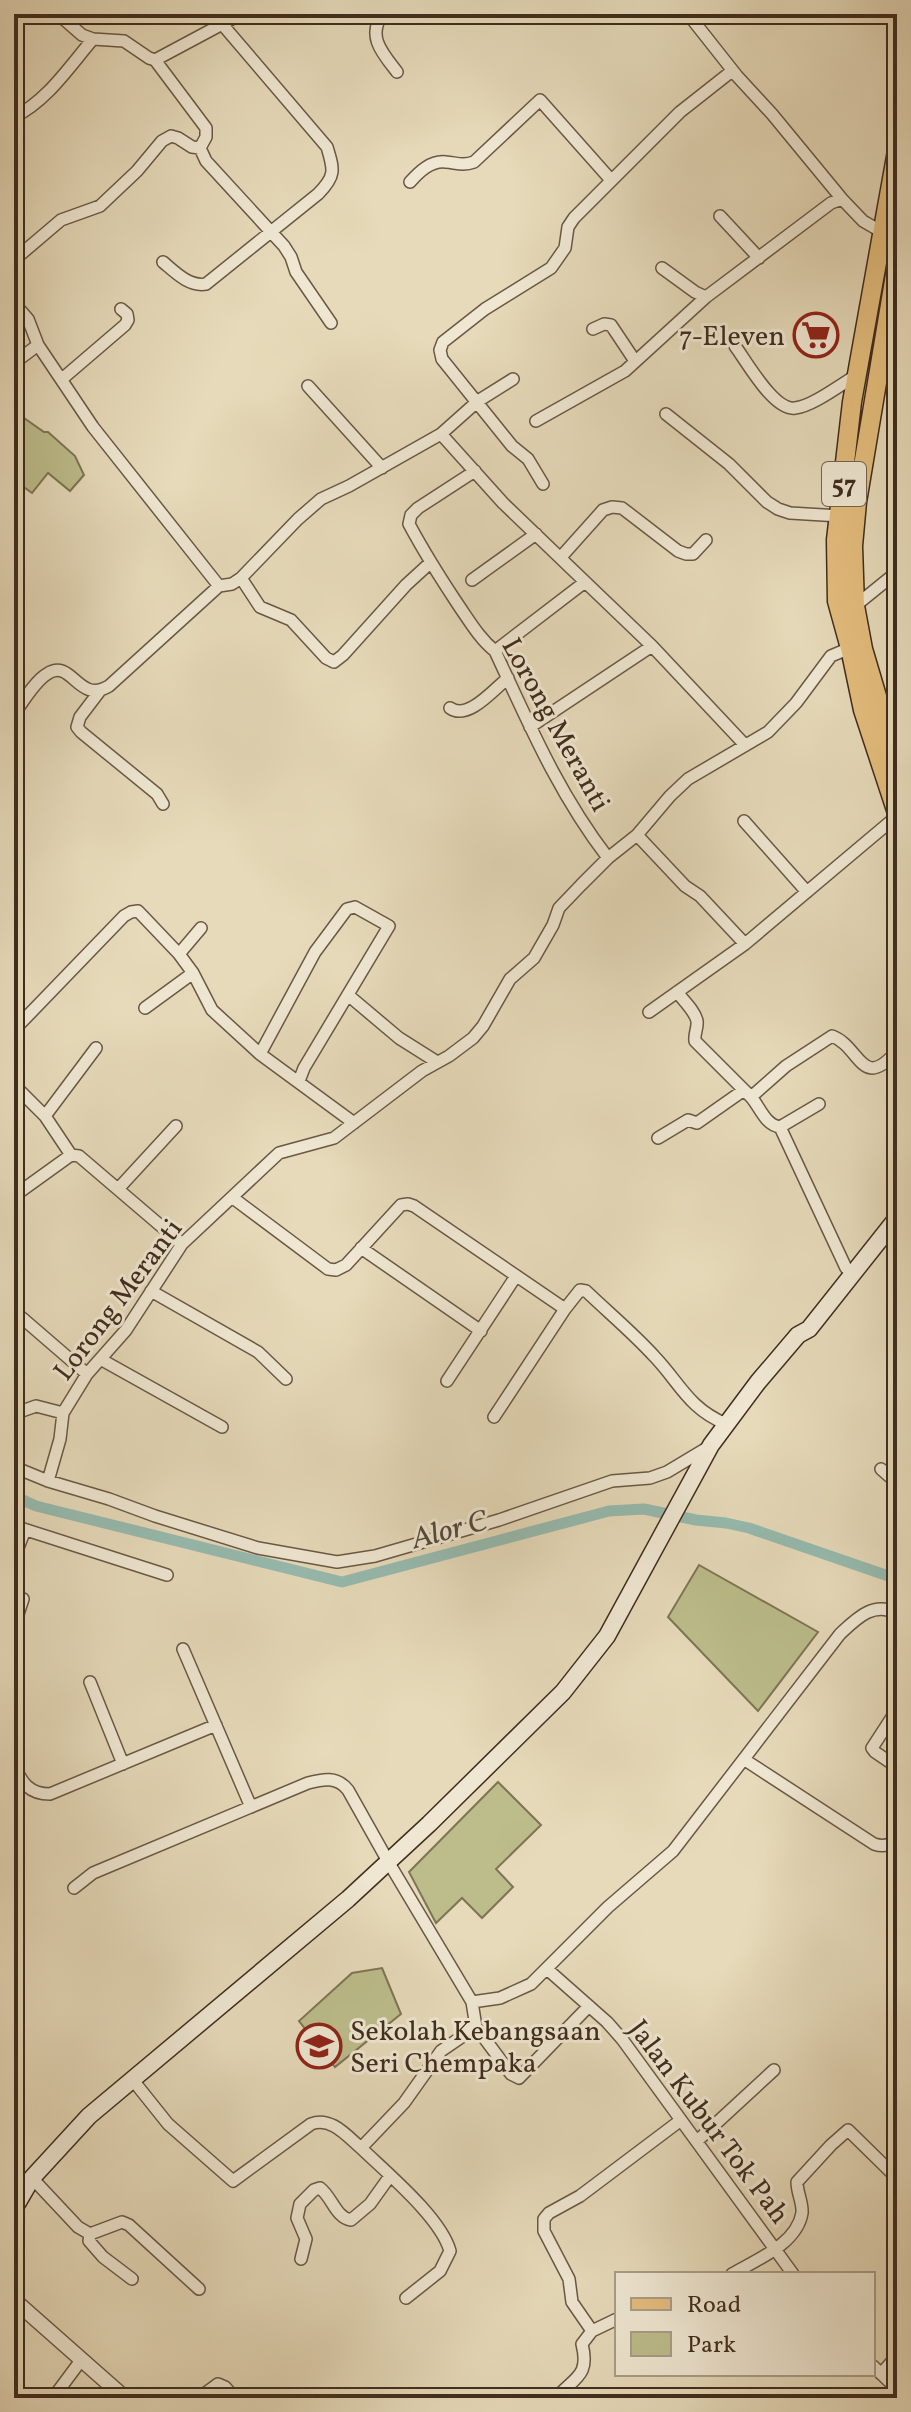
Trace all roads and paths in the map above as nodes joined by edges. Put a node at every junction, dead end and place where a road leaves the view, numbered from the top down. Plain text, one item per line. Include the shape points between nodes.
1 (58, 14) edge
2 (241, 14) edge
3 (383, 14) edge
4 (688, 14) edge
5 (220, 19) edge
6 (93, 39) junction
7 (155, 60) junction
8 (732, 71) junction
9 (397, 72) dead end
10 (14, 117) edge
11 (200, 148) junction
12 (897, 151) edge
13 (611, 180) junction
14 (410, 182) dead end
15 (842, 199) junction
16 (720, 216) dead end
17 (272, 231) junction
18 (882, 232) junction
19 (759, 258) junction
20 (14, 260) edge
21 (163, 262) dead end
22 (897, 263) edge
23 (662, 268) dead end
24 (706, 297) junction
25 (14, 303) edge
26 (121, 309) dead end
27 (331, 323) dead end
28 (593, 329) dead end
29 (864, 337) junction
30 (884, 339) junction
31 (38, 345) junction
32 (735, 346) dead end
33 (635, 361) junction
34 (14, 363) edge
35 (857, 374) junction
36 (62, 379) junction
37 (513, 379) dead end
38 (308, 386) dead end
39 (478, 401) junction
40 (666, 414) dead end
41 (536, 421) dead end
42 (441, 434) junction
43 (382, 468) junction
44 (475, 471) junction
45 (543, 484) dead end
46 (840, 516) junction
47 (536, 534) junction
48 (706, 540) dead end
49 (561, 557) junction
50 (430, 563) junction
51 (897, 572) edge
52 (241, 578) junction
53 (472, 580) dead end
54 (585, 582) junction
55 (219, 586) junction
56 (855, 606) junction
57 (652, 646) junction
58 (850, 648) junction
59 (495, 651) junction
60 (508, 678) junction
61 (99, 692) junction
62 (888, 702) edge
63 (450, 708) dead end
64 (14, 714) edge
65 (530, 727) junction
66 (745, 745) junction
67 (897, 764) edge
68 (163, 804) dead end
69 (897, 815) edge
70 (744, 821) dead end
71 (637, 835) junction
72 (608, 858) junction
73 (807, 892) junction
74 (201, 928) dead end
75 (745, 944) junction
76 (179, 954) junction
77 (193, 973) junction
78 (677, 992) junction
79 (348, 995) junction
80 (145, 1008) dead end
81 (649, 1012) dead end
82 (14, 1030) edge
83 (96, 1048) dead end
84 (897, 1051) edge
85 (260, 1054) junction
86 (437, 1062) junction
87 (299, 1081) junction
88 (15, 1087) edge
89 (748, 1093) junction
90 (819, 1104) dead end
91 (45, 1116) junction
92 (354, 1123) junction
93 (176, 1126) dead end
94 (780, 1127) junction
95 (658, 1138) dead end
96 (71, 1155) junction
97 (118, 1189) junction
98 (14, 1196) edge
99 (233, 1198) junction
100 (897, 1205) edge
101 (897, 1218) edge
102 (182, 1244) junction
103 (361, 1248) junction
104 (846, 1268) junction
105 (516, 1276) junction
106 (151, 1291) junction
107 (565, 1309) junction
108 (14, 1311) edge
109 (481, 1331) junction
110 (798, 1335) junction
111 (102, 1360) junction
112 (87, 1374) junction
113 (286, 1379) dead end
114 (447, 1381) dead end
115 (14, 1409) edge
116 (63, 1413) junction
117 (494, 1417) dead end
118 (726, 1424) junction
119 (222, 1427) dead end
120 (711, 1445) junction
121 (14, 1467) edge
122 (881, 1469) dead end
123 (48, 1481) junction
124 (897, 1483) edge
125 (20, 1528) edge
126 (14, 1558) edge
127 (167, 1575) dead end
128 (23, 1599) dead end
129 (897, 1614) edge
130 (14, 1626) edge
131 (183, 1649) dead end
132 (90, 1682) dead end
133 (896, 1711) edge
134 (216, 1725) junction
135 (745, 1760) junction
136 (123, 1764) junction
137 (14, 1765) edge
138 (897, 1767) edge
139 (251, 1807) junction
140 (897, 1838) edge
141 (389, 1863) junction
142 (74, 1888) dead end
143 (547, 1969) junction
144 (472, 2002) junction
145 (589, 2006) junction
146 (476, 2027) junction
147 (774, 2070) dead end
148 (132, 2079) junction
149 (681, 2120) junction
150 (697, 2141) junction
151 (361, 2148) junction
152 (390, 2176) junction
153 (32, 2178) junction
154 (897, 2178) edge
155 (14, 2195) edge
156 (14, 2209) edge
157 (90, 2234) junction
158 (775, 2249) junction
159 (301, 2259) dead end
160 (735, 2272) edge
161 (792, 2272) edge
162 (132, 2279) dead end
163 (199, 2289) dead end
164 (406, 2298) dead end
165 (14, 2300) edge
166 (14, 2310) edge
167 (615, 2320) edge
168 (592, 2331) junction
169 (48, 2332) junction
170 (897, 2356) edge
171 (82, 2359) junction
172 (877, 2370) edge
173 (897, 2389) edge
174 (53, 2398) edge
175 (125, 2398) edge
176 (199, 2398) edge
177 (235, 2398) edge
178 (556, 2398) edge

1 - 6 street
2 - 5 street
3 - 9 street via 375,33 377,45
4 - 8 street
5 - 7 street
5 - 17 street via 314,129 334,168 330,181
6 - 7 street via 124,41
6 - 10 street via 54,86
7 - 11 street via 206,128
8 - 13 street via 680,112
8 - 15 street
11 - 17 street
11 - 20 street via 171,136 162,141 100,206 61,220
12 - 18 main road, 57
13 - 14 street via 540,100 474,162 437,162
13 - 39 street via 568,227 565,248 551,268 443,342 442,359
15 - 18 street
15 - 19 street
16 - 19 street
17 - 21 street via 206,284 197,286
17 - 27 street
18 - 29 main road, 57
19 - 24 street
22 - 30 main road, 57
23 - 24 street
24 - 33 street
25 - 31 street via 28,319
26 - 36 street via 127,314 125,325
28 - 33 street via 611,325
29 - 30 main road
29 - 35 main road, 57
30 - 56 main road, 57 via 857,502
31 - 34 street
31 - 36 street
32 - 35 street via 784,408 805,406
33 - 41 street
35 - 46 main road, 57
36 - 55 street via 93,427
37 - 39 street
38 - 43 street
39 - 42 street
39 - 45 street
40 - 46 street via 778,509
42 - 43 street
42 - 44 street
43 - 52 street via 321,499
44 - 47 street
44 - 50 street, Lorong Meranti via 411,515 409,524
46 - 58 main road, 57 via 837,601
47 - 49 street
47 - 53 street
48 - 49 street via 693,554 686,554 622,508 612,507 603,510
49 - 54 street
50 - 52 street via 334,662 291,620 260,607
50 - 59 street, Lorong Meranti
51 - 56 street
52 - 55 street
54 - 57 street
54 - 59 street
55 - 61 street
56 - 62 main road, 57 via 863,649
57 - 65 street
57 - 66 street
58 - 66 street, Lorong Meranti via 831,656 781,720
58 - 69 main road, 57 via 863,710
59 - 60 street, Lorong Meranti
60 - 63 street via 474,706 462,712
60 - 65 street, Lorong Meranti
61 - 64 street via 84,688 66,673 50,671
61 - 68 street via 77,727
62 - 67 main road, 57
65 - 72 street, Lorong Meranti via 570,805
66 - 71 street, Lorong Meranti via 688,779
69 - 73 street
70 - 73 street
71 - 72 street, Lorong Meranti
71 - 75 street
72 - 86 street, Lorong Meranti via 559,908 545,942 510,979 473,1038
73 - 75 street
74 - 76 street
75 - 78 street
76 - 77 street
76 - 82 street via 138,911 131,912
77 - 80 street
77 - 85 street via 212,1010
78 - 81 street
78 - 89 street via 696,1017 695,1041
79 - 85 street via 389,926 355,907 347,909 315,952
79 - 86 street
79 - 87 street
83 - 91 street
84 - 89 street via 885,1065 869,1068 832,1036
85 - 87 street
86 - 92 street, Lorong Meranti
87 - 92 street
88 - 91 street
89 - 94 street via 769,1123
89 - 95 street via 697,1123 688,1120
90 - 94 street
91 - 96 street
92 - 99 street, Lorong Meranti via 334,1138 279,1153
93 - 97 street
94 - 104 street
96 - 97 street
96 - 98 street
97 - 102 street
99 - 102 street, Lorong Meranti
99 - 103 street via 328,1269 346,1265
100 - 104 main road
101 - 110 main road via 809,1329
102 - 106 street, Lorong Meranti
103 - 105 street via 401,1205 408,1204
103 - 109 street
104 - 110 main road
105 - 107 street
105 - 109 street
106 - 111 street, Lorong Meranti
106 - 113 street via 258,1352
107 - 117 street
107 - 118 street via 580,1290 586,1291 656,1357 698,1408
108 - 112 street
109 - 114 street
110 - 118 main road
111 - 112 street, Lorong Meranti
111 - 119 street
112 - 116 street, Lorong Meranti
115 - 116 street via 36,1406
116 - 123 street, Lorong Meranti
118 - 120 main road
120 - 123 street via 650,1478 612,1481 499,1520 337,1562 258,1548
120 - 141 main road via 607,1636 579,1674
121 - 123 street
122 - 124 street
125 - 126 street
125 - 127 street
128 - 130 street
129 - 135 street via 876,1608 847,1628
131 - 134 street
132 - 136 street
133 - 138 street via 872,1748
134 - 136 street
134 - 139 street
135 - 140 street via 874,1844
135 - 143 street via 673,1851
136 - 137 street via 50,1794 29,1790
139 - 141 street via 308,1783 328,1778 343,1783
139 - 142 street via 93,1873
141 - 144 street
141 - 148 main road
143 - 144 street via 515,1993
143 - 145 street, Jalan Kubur Tok Pah
144 - 146 street
145 - 146 street via 519,2078
145 - 149 street, Jalan Kubur Tok Pah via 622,2039
146 - 151 street via 441,2051 404,2103
147 - 150 street
148 - 151 street via 168,2124 229,2180 318,2121 331,2123
148 - 153 main road
149 - 150 street, Jalan Kubur Tok Pah
149 - 168 street via 544,2219 544,2231 569,2279 572,2302
150 - 158 street, Jalan Kubur Tok Pah
151 - 152 street
152 - 159 street via 351,2220 342,2217 325,2192 314,2190 300,2204 297,2216 306,2237
152 - 164 street via 432,2220 450,2251 440,2271
153 - 155 main road
153 - 156 main road
153 - 157 street
154 - 158 street via 848,2130 797,2182 801,2216
157 - 162 street via 89,2241 103,2257
157 - 163 street via 122,2222 129,2225
158 - 160 street
158 - 161 street, Jalan Kubur Tok Pah
165 - 169 street
166 - 169 street
167 - 168 street
168 - 178 street via 582,2344 584,2368
169 - 171 street
170 - 172 street
171 - 174 street
171 - 175 street
172 - 173 street
176 - 177 street via 218,2384

